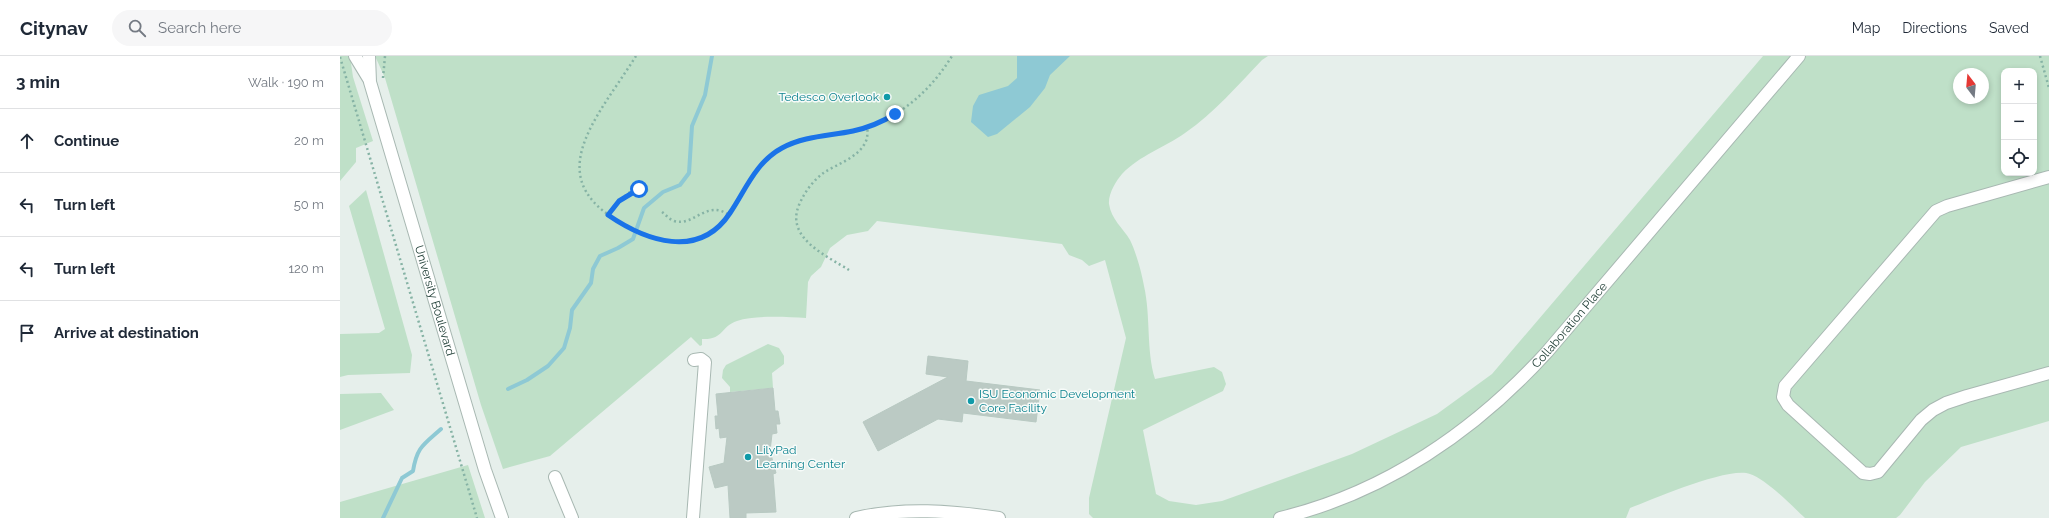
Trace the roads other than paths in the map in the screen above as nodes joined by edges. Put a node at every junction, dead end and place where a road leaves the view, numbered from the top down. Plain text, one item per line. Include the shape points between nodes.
1 (355, 56) edge
2 (369, 56) edge
3 (1799, 56) edge
4 (370, 82) junction
5 (2049, 177) edge
6 (694, 360) dead end
7 (2049, 373) edge
8 (555, 477) dead end
9 (927, 514) edge
10 (502, 518) edge
11 (572, 518) edge
12 (694, 518) edge
13 (856, 518) edge
14 (999, 518) edge
15 (1280, 518) edge

1 - 4 street, University Boulevard
2 - 4 street, University Boulevard
3 - 15 street, Collaboration Place via 1548,352 1503,398 1445,444 1410,466 1324,505
4 - 10 street, University Boulevard via 485,470
5 - 7 street via 1936,211 1785,386 1783,397 1788,406 1857,468 1863,473 1870,474 1878,472 1932,410 1968,396
6 - 12 street via 701,359 705,362
8 - 11 street
9 - 13 street via 889,513
9 - 14 street via 960,513

